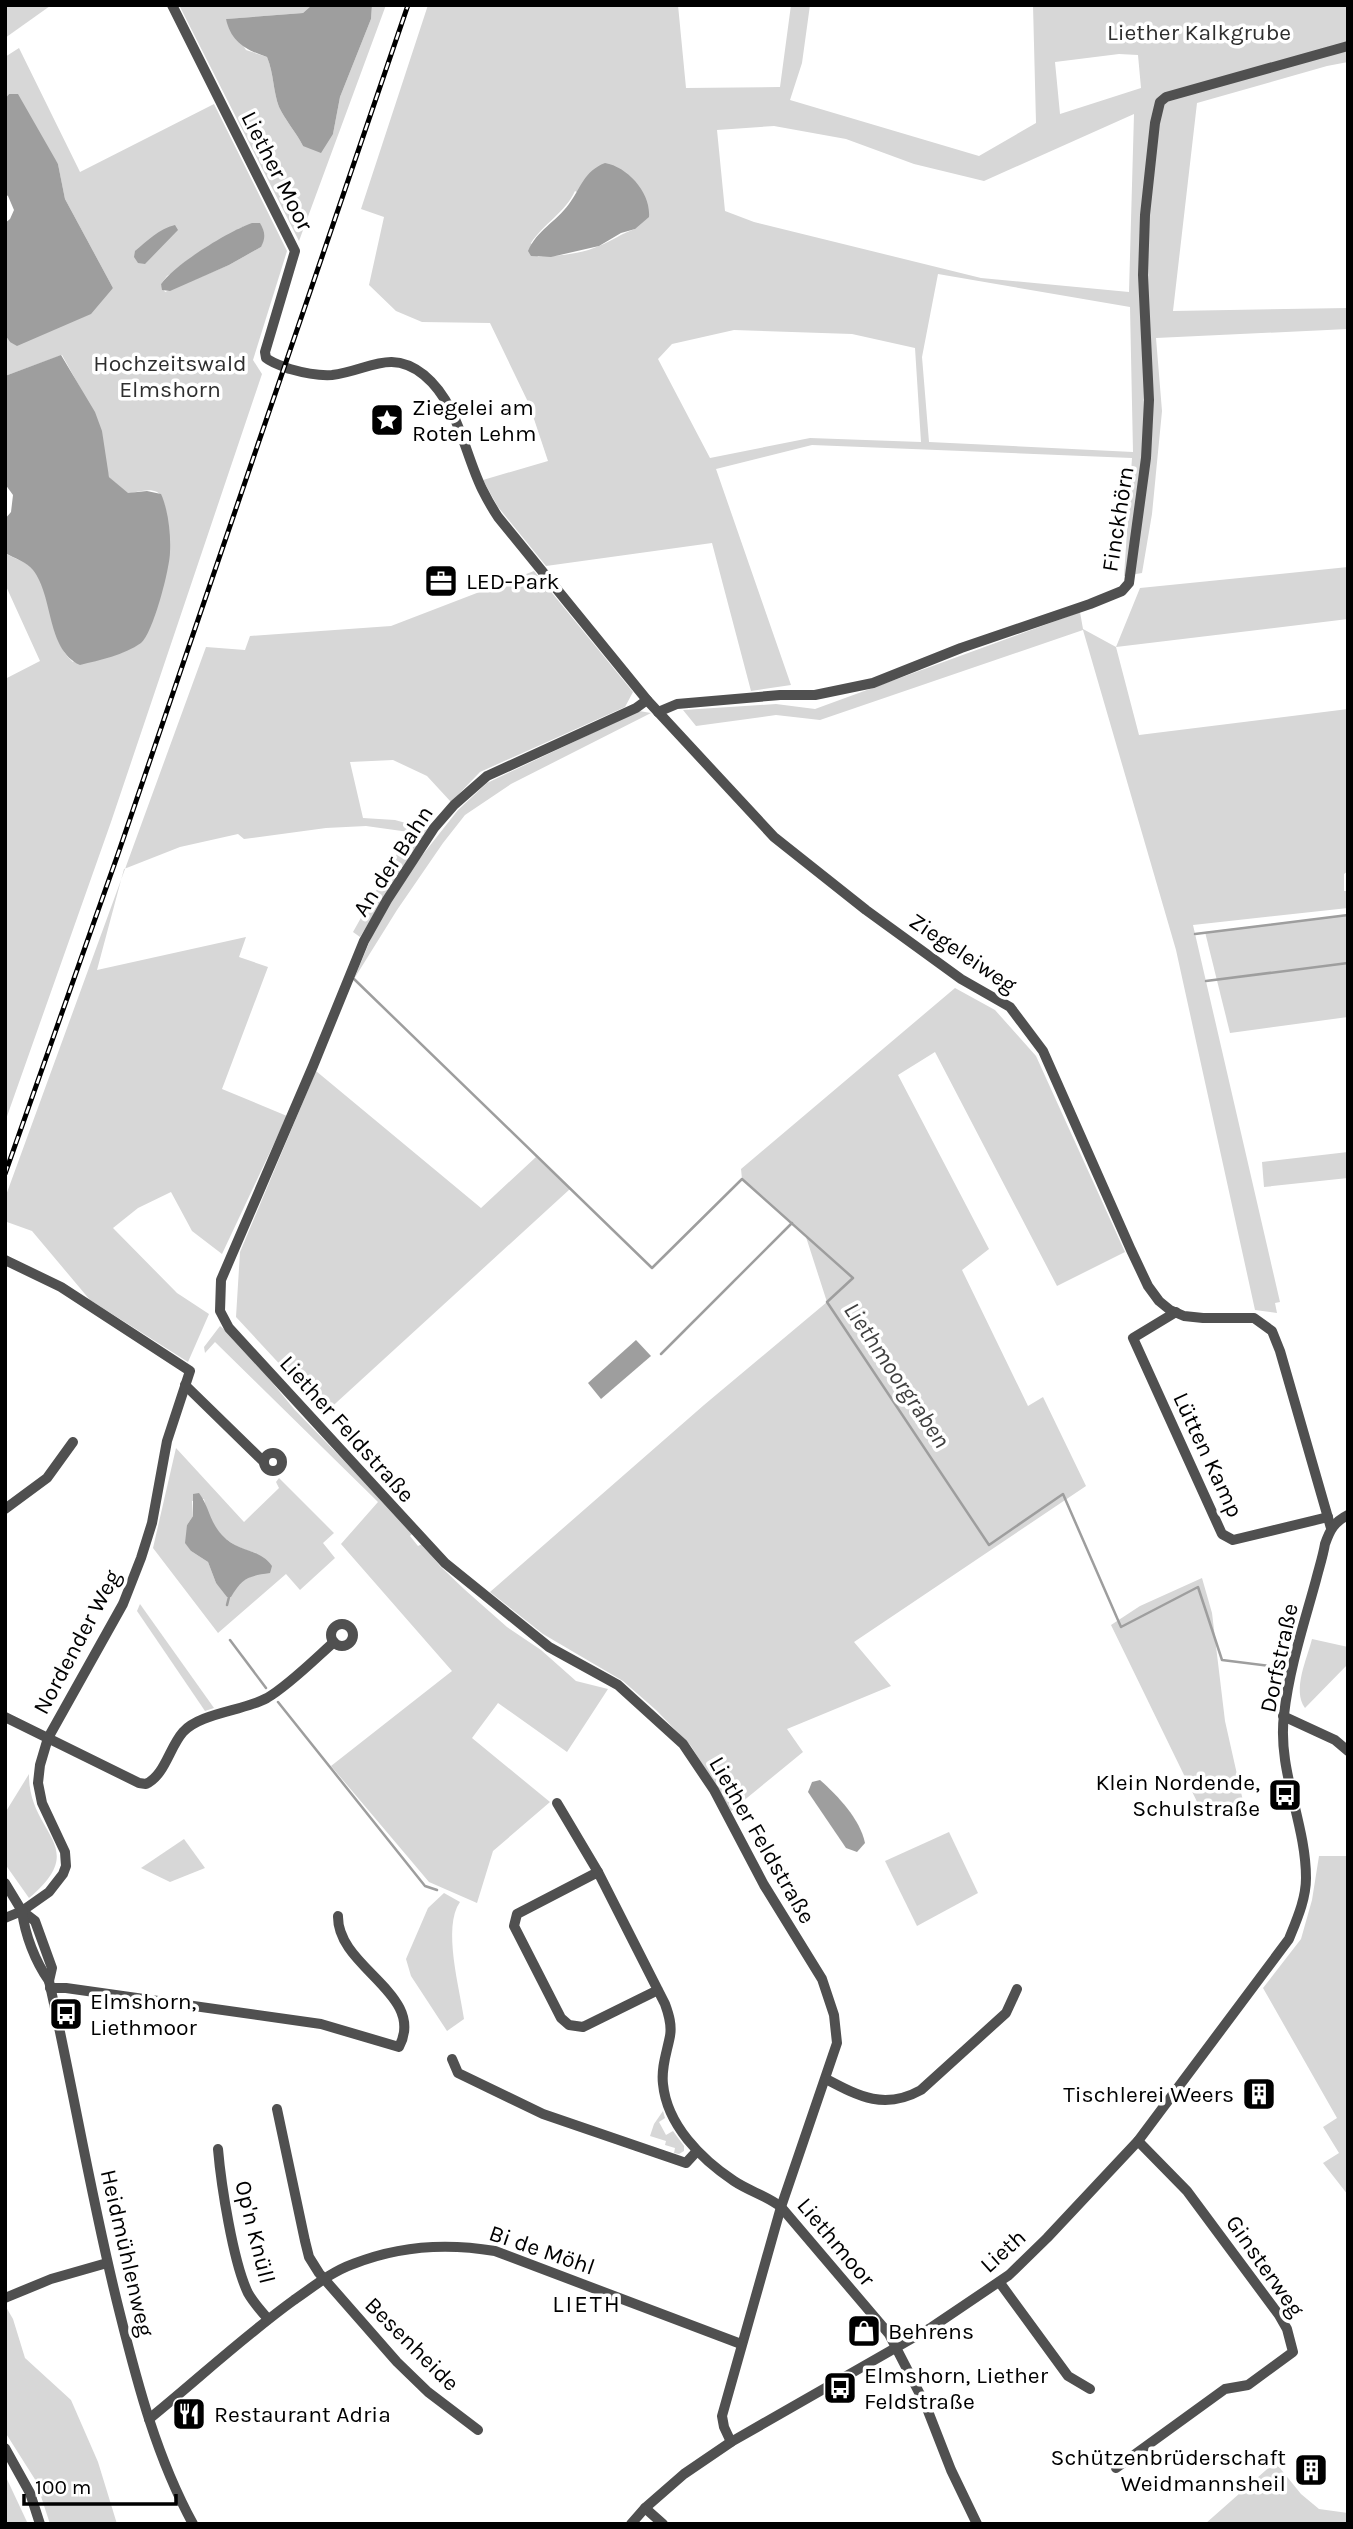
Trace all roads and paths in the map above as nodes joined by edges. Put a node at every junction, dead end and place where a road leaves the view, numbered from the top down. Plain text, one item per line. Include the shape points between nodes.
1 (172, 5) edge
2 (1348, 46) edge
3 (268, 361) joint
4 (647, 700) junction
5 (658, 712) junction
6 (5, 1260) edge
7 (220, 1311) joint
8 (1176, 1312) junction
9 (185, 1385) junction
10 (73, 1442) dead end
11 (264, 1462) dead end
12 (5, 1509) edge
13 (1348, 1515) edge
14 (1328, 1517) junction
15 (1331, 1528) junction
16 (334, 1642) dead end
17 (1283, 1716) junction
18 (5, 1717) edge
19 (48, 1738) junction
20 (1348, 1751) edge
21 (557, 1803) dead end
22 (598, 1872) junction
23 (5, 1883) edge
24 (1303, 1902) joint
25 (22, 1911) junction
26 (338, 1916) dead end
27 (5, 1918) edge
28 (50, 1985) junction
29 (1017, 1989) dead end
30 (657, 1990) junction
31 (239, 1998) dead end
32 (236, 2012) junction
33 (452, 2059) dead end
34 (826, 2079) junction
35 (277, 2109) dead end
36 (1138, 2141) junction
37 (218, 2149) dead end
38 (697, 2151) junction
39 (781, 2207) junction
40 (107, 2263) junction
41 (325, 2278) junction
42 (1000, 2283) junction
43 (5, 2298) edge
44 (268, 2319) junction
45 (741, 2344) junction
46 (897, 2348) junction
47 (1090, 2389) dead end
48 (149, 2419) junction
49 (478, 2430) dead end
50 (731, 2442) junction
51 (5, 2448) edge
52 (1116, 2468) dead end
53 (645, 2508) junction
54 (40, 2524) edge
55 (193, 2524) edge
56 (631, 2524) edge
57 (663, 2524) edge
58 (977, 2524) edge

1 - 3 street, Liether Moor via 295,251 265,352
2 - 5 street, Finckhörn via 1160,102 1145,215 1146,458 1129,583 1122,591 873,683 816,695 677,704
3 - 4 street, Ziegeleiweg via 316,375 397,362 424,375 451,412 498,517
4 - 5 street, Ziegeleiweg
4 - 7 street, An der Bahn via 487,776 434,828 364,941 221,1280
5 - 8 street, Ziegeleiweg via 774,837 961,979 1010,1007 1043,1051 1148,1286 1159,1301
6 - 9 street, Nordender Weg via 61,1287 190,1370
7 - 34 street, Liether Feldstraße via 229,1328 445,1563 549,1647 618,1685 682,1744 714,1790 828,1992 837,2043
8 - 14 street via 1203,1318 1254,1318 1272,1331
8 - 14 street, Lütten Kamp via 1133,1338 1222,1534 1233,1540
9 - 11 street
9 - 19 street, Nordender Weg via 167,1441 152,1523 131,1585
10 - 12 street via 47,1478
13 - 15 street
14 - 15 street
15 - 17 street, Dorfstraße
16 - 19 street via 270,1697 184,1730 157,1776 146,1784
17 - 20 street via 1335,1740
17 - 24 street, Dorfstraße via 1288,1776 1303,1850
18 - 19 street
19 - 25 street, Nordender Weg via 38,1783 47,1818 65,1852 66,1866 49,1892
21 - 22 street, Liethmoor
22 - 30 street, Liethmoor
22 - 30 street via 517,1914 514,1926 561,2018 569,2025 583,2027
23 - 25 street, Heidmühlenweg
24 - 36 street, Lieth via 1289,1939
25 - 27 street
25 - 28 street, Heidmühlenweg
26 - 32 street via 343,1941 399,2006 405,2035 399,2046 320,2024
28 - 32 street
28 - 40 street, Heidmühlenweg
29 - 34 street via 1006,2013 921,2090 904,2099 888,2102 861,2096
30 - 38 street, Liethmoor via 671,2021 663,2068 665,2096 671,2115
31 - 32 street
33 - 38 street via 458,2073 543,2114 686,2163
34 - 39 street, Liether Feldstraße
35 - 41 street via 309,2257
36 - 42 street, Lieth
36 - 52 street, Ginsterweg via 1186,2191 1279,2315 1293,2352 1248,2385 1225,2389
37 - 44 street, Op'n Knüll via 248,2294
38 - 39 street, Liethmoor via 736,2182
39 - 45 street, Liether Feldstraße
39 - 46 street, Liethmoor
40 - 43 street via 51,2278
40 - 48 street, Heidmühlenweg
41 - 44 street, Bi de Möhl
41 - 45 street, Bi de Möhl via 384,2254 464,2245 524,2260
41 - 49 street, Besenheide via 397,2362
42 - 46 street, Lieth
42 - 47 street via 1068,2376
44 - 48 street, Bi de Möhl
45 - 50 street, Liether Feldstraße via 722,2416
46 - 50 street, Lieth
46 - 58 street, Liethmoor
48 - 55 street, Heidmühlenweg via 172,2485
50 - 53 street, Lieth
51 - 54 street via 30,2493
53 - 56 street, Lieth
53 - 57 street

